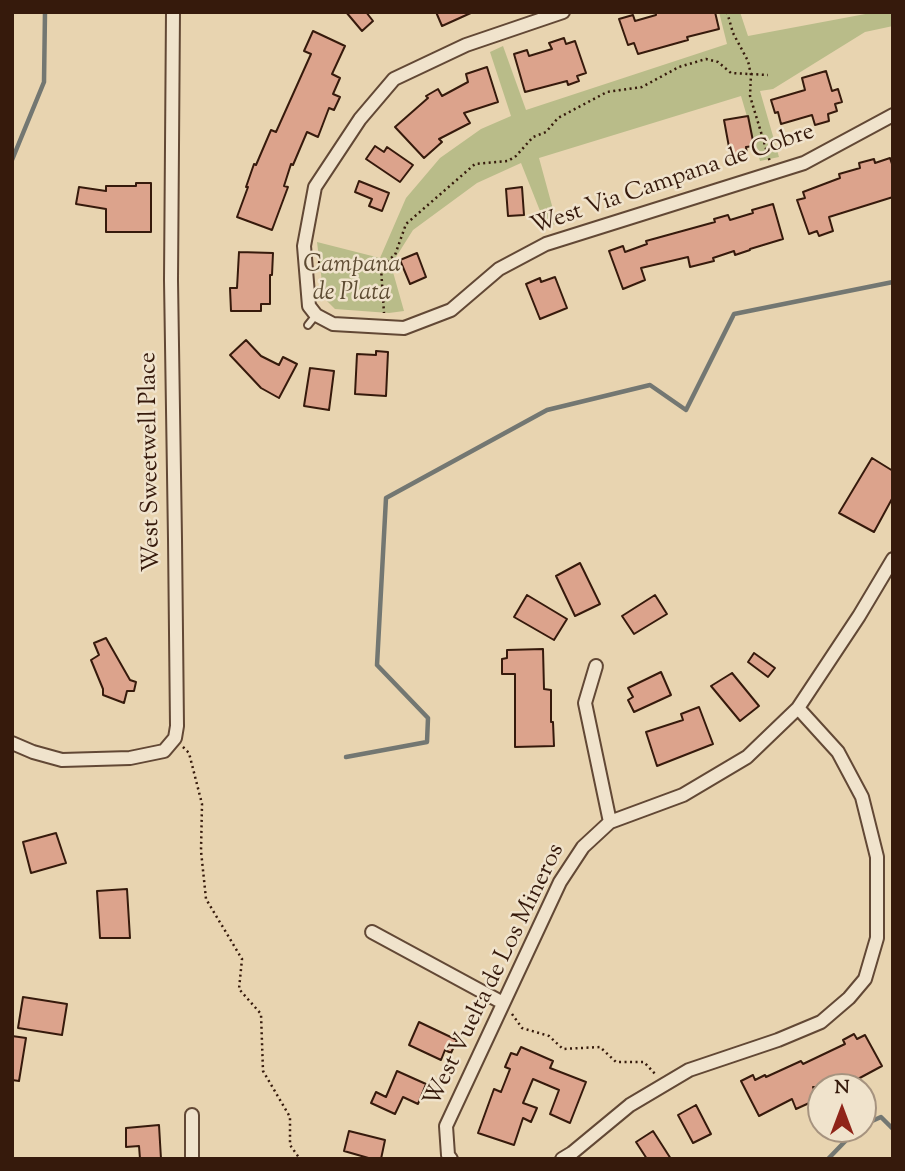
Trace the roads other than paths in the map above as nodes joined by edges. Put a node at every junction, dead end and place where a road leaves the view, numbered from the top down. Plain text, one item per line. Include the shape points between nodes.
1 (173, 12) edge
2 (563, 12) edge
3 (893, 115) edge
4 (893, 559) edge
5 (596, 666) dead end
6 (798, 708) junction
7 (12, 743) edge
8 (610, 822) junction
9 (372, 932) dead end
10 (503, 1003) junction
11 (192, 1115) dead end
12 (447, 1158) edge
13 (192, 1159) edge
14 (562, 1159) edge

1 - 7 street, West Sweetwell Place via 170,280 175,738 164,751 130,758 62,760
2 - 3 street, West Via Campana de Cobre via 466,45 394,79 360,119 316,187 304,246 312,320 404,328 451,310 499,269 546,244 804,163
4 - 6 street
5 - 8 street via 585,704
6 - 8 street via 747,757 683,795
6 - 14 street via 838,752 862,797 874,845 877,938 864,979 821,1022 689,1070 630,1105
8 - 10 street, West Vuelta de Los Mineros via 583,846 561,882
9 - 10 street
10 - 12 street, West Vuelta de Los Mineros via 446,1126
11 - 13 street

